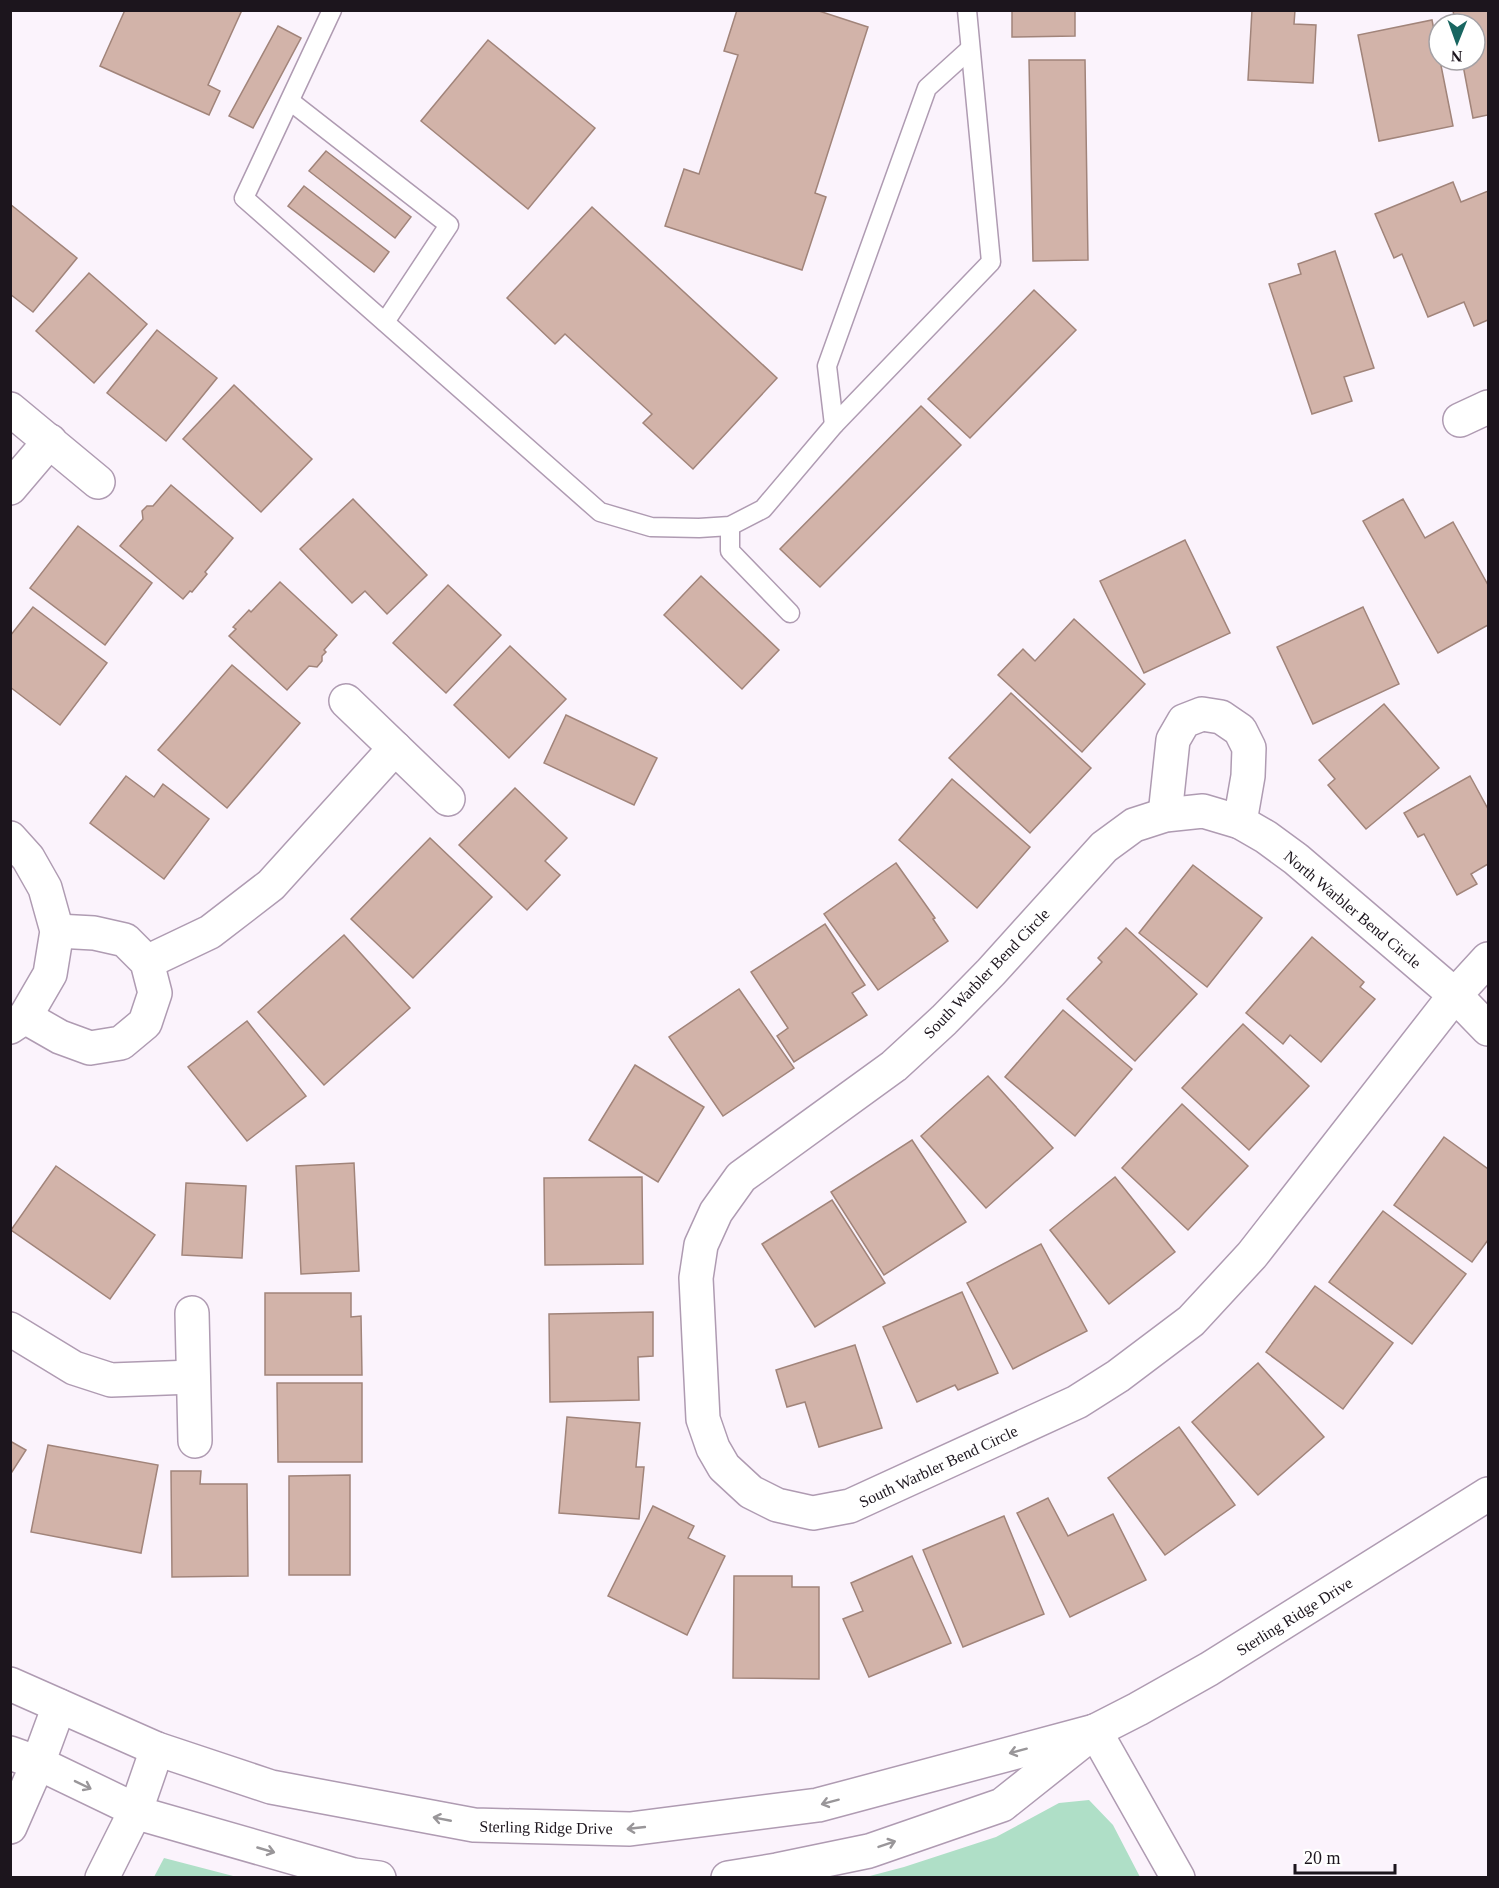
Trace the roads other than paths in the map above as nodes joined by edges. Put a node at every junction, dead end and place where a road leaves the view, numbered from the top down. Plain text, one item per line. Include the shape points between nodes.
1 (332, 10) edge
2 (967, 10) edge
3 (970, 49) junction
4 (290, 101) junction
5 (385, 322) junction
6 (10, 409) edge
7 (834, 425) junction
8 (50, 441) junction
9 (98, 482) dead end
10 (10, 488) edge
11 (730, 526) junction
12 (790, 613) dead end
13 (346, 701) dead end
14 (395, 748) junction
15 (448, 799) dead end
16 (1203, 812) joint
17 (1165, 815) junction
18 (1240, 822) junction
19 (10, 838) edge
20 (57, 931) junction
21 (1488, 959) edge
22 (147, 962) junction
23 (1455, 995) junction
24 (18, 1022) edge
25 (1488, 1029) edge
26 (192, 1313) dead end
27 (10, 1329) edge
28 (193, 1377) junction
29 (195, 1441) dead end
30 (1488, 1494) edge
31 (10, 1684) edge
32 (59, 1706) junction
33 (1095, 1731) junction
34 (157, 1749) junction
35 (24, 1758) edge
36 (136, 1810) junction
37 (10, 1827) edge
38 (102, 1878) edge
39 (379, 1878) edge
40 (728, 1878) edge
41 (1179, 1878) edge

1 - 4 lane
2 - 3 lane
3 - 7 lane via 927,88 911,132 827,366
3 - 7 lane via 991,261
4 - 5 lane via 244,198
4 - 5 lane via 449,225
5 - 11 lane via 600,512 651,527
6 - 8 street
7 - 11 lane via 763,509
8 - 9 street
8 - 10 street
11 - 12 lane via 730,551
13 - 14 street
14 - 15 street
14 - 22 street via 271,885 210,932
16 - 17 street, South Warbler Bend Circle
16 - 18 street, North Warbler Bend Circle
17 - 18 street via 1173,740 1184,721 1202,714 1221,717 1240,730 1249,748
17 - 23 street, South Warbler Bend Circle via 1134,825 1104,846 944,1020 894,1066 741,1177 716,1212 701,1245 696,1278 703,1419 724,1467 751,1492 777,1505 813,1512 850,1506 1077,1402 1118,1376 1191,1321 1252,1255
18 - 23 street, North Warbler Bend Circle via 1296,859
19 - 20 street via 28,858 45,888
20 - 22 street via 124,940
20 - 24 street via 50,974
21 - 23 street, South Warbler Bend Circle
22 - 24 street via 155,993 145,1023 121,1043 90,1048
23 - 25 street, North Warbler Bend Circle
26 - 28 street
27 - 28 street via 74,1368 111,1380
28 - 29 street
30 - 33 street, Sterling Ridge Drive via 1209,1669
31 - 32 street, Sterling Ridge Drive
32 - 34 street, Sterling Ridge Drive
32 - 35 street
33 -> 34 street, Sterling Ridge Drive via 818,1805 630,1829 474,1825 271,1787
40 -> 33 street, Sterling Ridge Drive via 869,1851 1002,1804
33 - 41 street
34 - 36 street
35 -> 36 street
35 - 37 street
36 - 38 street
36 -> 39 street via 354,1875

